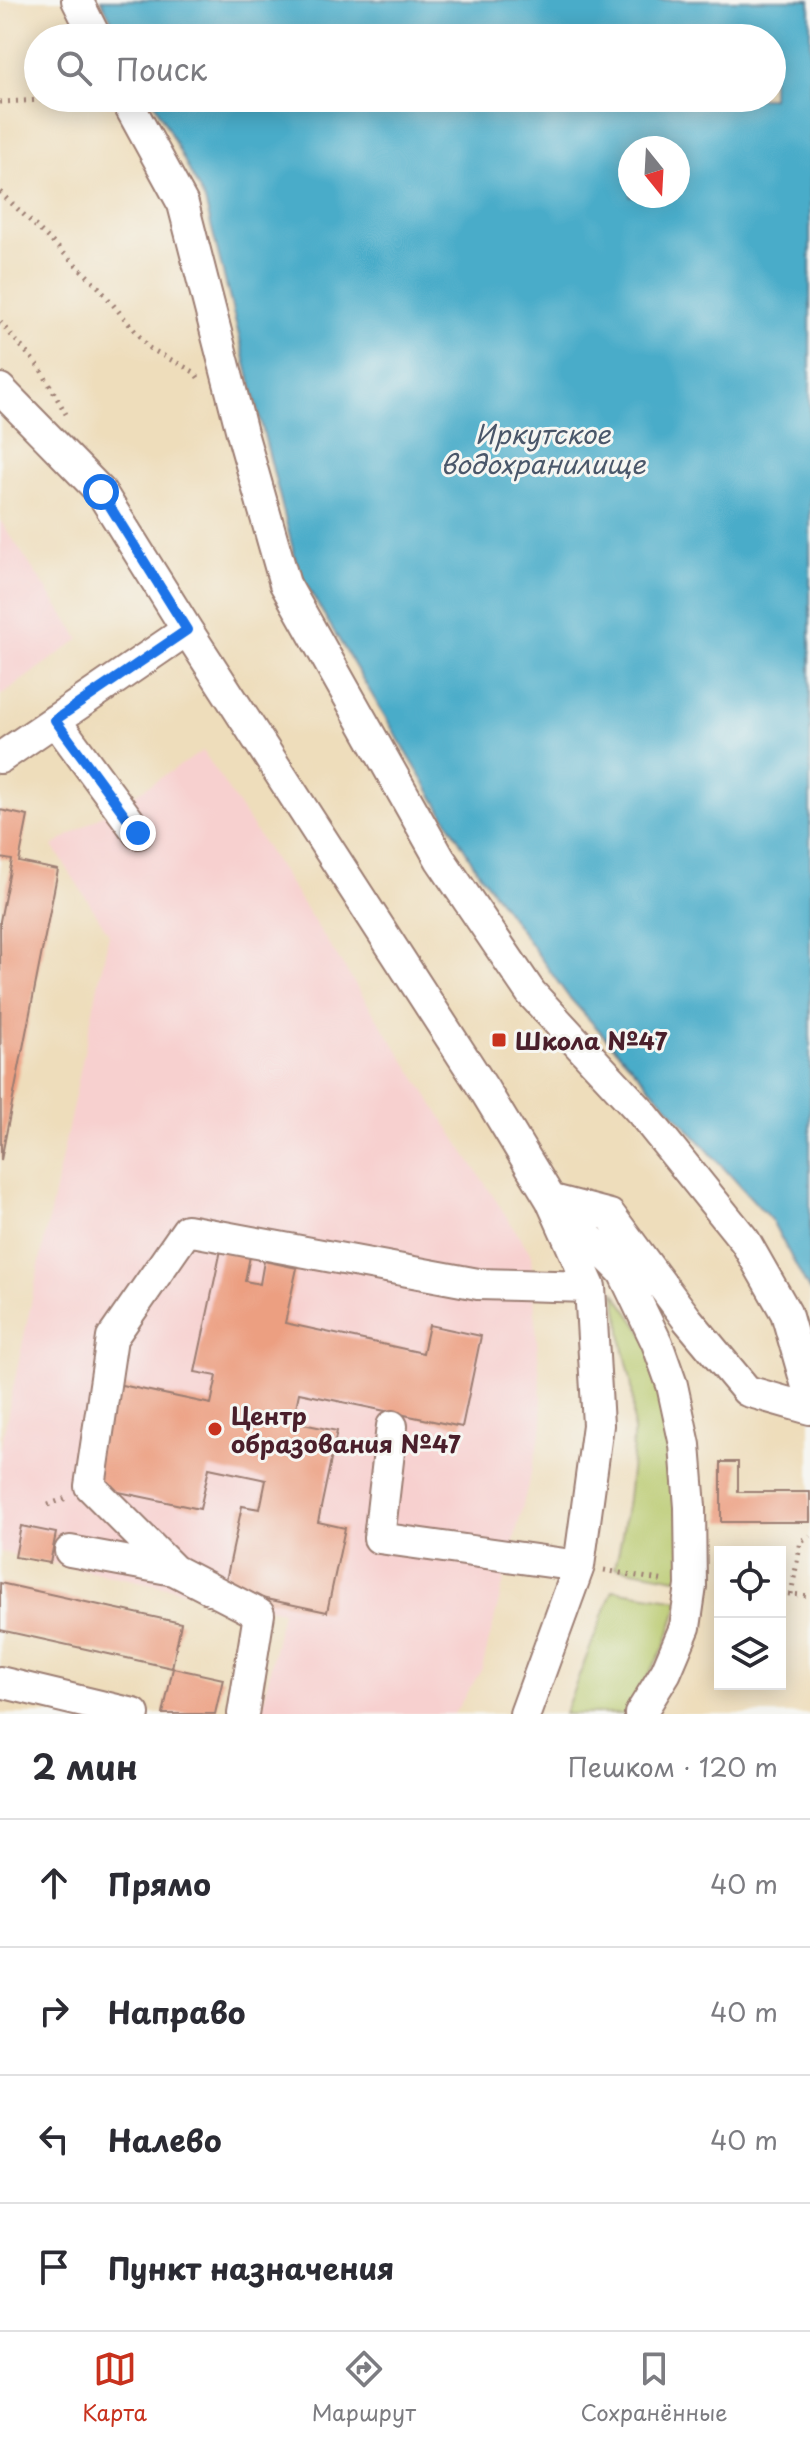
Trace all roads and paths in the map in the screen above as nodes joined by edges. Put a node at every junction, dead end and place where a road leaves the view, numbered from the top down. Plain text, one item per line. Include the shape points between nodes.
1 (77, 0) edge
2 (89, 24) edge
3 (24, 101) edge
4 (0, 102) edge
5 (133, 112) edge
6 (0, 192) edge
7 (0, 322) edge
8 (204, 385) dead end
9 (0, 389) edge
10 (68, 417) dead end
11 (187, 630) junction
12 (55, 720) junction
13 (0, 758) edge
14 (138, 833) dead end
15 (551, 1200) junction
16 (590, 1287) junction
17 (810, 1397) edge
18 (810, 1409) edge
19 (392, 1426) dead end
20 (77, 1494) dead end
21 (48, 1505) dead end
22 (810, 1536) edge
23 (70, 1551) dead end
24 (579, 1566) junction
25 (174, 1570) junction
26 (691, 1586) junction
27 (786, 1594) edge
28 (791, 1594) junction
29 (810, 1596) edge
30 (0, 1682) edge
31 (134, 1714) edge
32 (243, 1714) edge
33 (525, 1714) edge
34 (640, 1714) edge

1 - 2 street
3 - 4 path
5 - 17 street via 183,204 285,584 440,859 531,993 642,1113 745,1241 786,1313
6 - 8 path via 96,284 149,348 194,372
7 - 10 path via 40,368
9 - 11 street via 101,492
11 - 12 street
11 - 15 street
12 - 13 street
12 - 14 street
15 - 16 street
15 - 18 street via 610,1215 747,1391
15 - 26 street via 623,1272 667,1371 685,1445
16 - 24 street via 598,1425
16 - 25 street via 478,1284 187,1230 112,1338 90,1486
19 - 24 street via 379,1538
20 - 21 path
22 - 28 path via 801,1541
23 - 25 street
24 - 26 path
24 - 33 street
25 - 32 street via 259,1614
26 - 34 street via 685,1627
27 - 28 path
28 - 29 path
30 - 31 street

